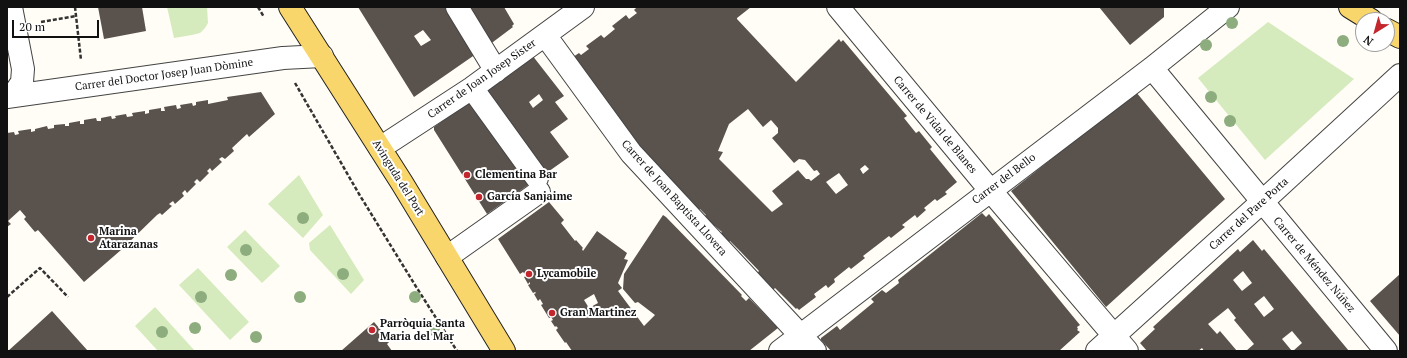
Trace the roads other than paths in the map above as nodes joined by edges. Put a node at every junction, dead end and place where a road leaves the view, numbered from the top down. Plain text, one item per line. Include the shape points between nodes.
1 (11, 7) edge
2 (290, 7) edge
3 (457, 7) edge
4 (583, 7) edge
5 (838, 7) edge
6 (1228, 7) edge
7 (545, 35) junction
8 (322, 56) junction
9 (1152, 68) junction
10 (496, 71) junction
11 (1400, 74) edge
12 (472, 88) junction
13 (7, 97) edge
14 (380, 148) junction
15 (990, 190) junction
16 (1262, 202) junction
17 (447, 257) junction
18 (800, 336) junction
19 (1121, 343) edge
20 (504, 351) edge
21 (780, 351) edge
22 (815, 351) edge
23 (1098, 351) edge
24 (1386, 351) edge

1 - 13 street via 23,69 22,82 16,91
2 - 8 main road, Avinguda del Port
3 - 10 street
4 - 7 street, Carrer de Joan Josep Sister
5 - 15 street, Carrer de Vidal de Blanes
6 - 9 street, Carrer del Bello
7 - 10 street, Carrer de Joan Josep Sister
7 - 18 street, Carrer de Joan Baptista Llovera via 631,153
8 - 13 street, Carrer del Doctor Josep Juan Dòmine via 284,58
8 - 14 main road, Avinguda del Port
9 - 15 street, Carrer del Bello
9 - 16 street, Carrer de Méndez Núñez
10 - 12 street, Carrer de Joan Josep Sister
11 - 16 street, Carrer del Pare Porta
12 - 14 street, Carrer de Joan Josep Sister
12 - 17 street via 538,185
14 - 17 main road, Avinguda del Port
15 - 18 street, Carrer del Bello
15 - 19 street, Carrer de Vidal de Blanes
16 - 19 street, Carrer del Pare Porta
16 - 24 street, Carrer de Méndez Núñez
17 - 20 main road, Avinguda del Port
18 - 21 street, Carrer del Bello
18 - 22 street, Carrer de Joan Baptista Llovera
19 - 23 street, Carrer del Pare Porta

